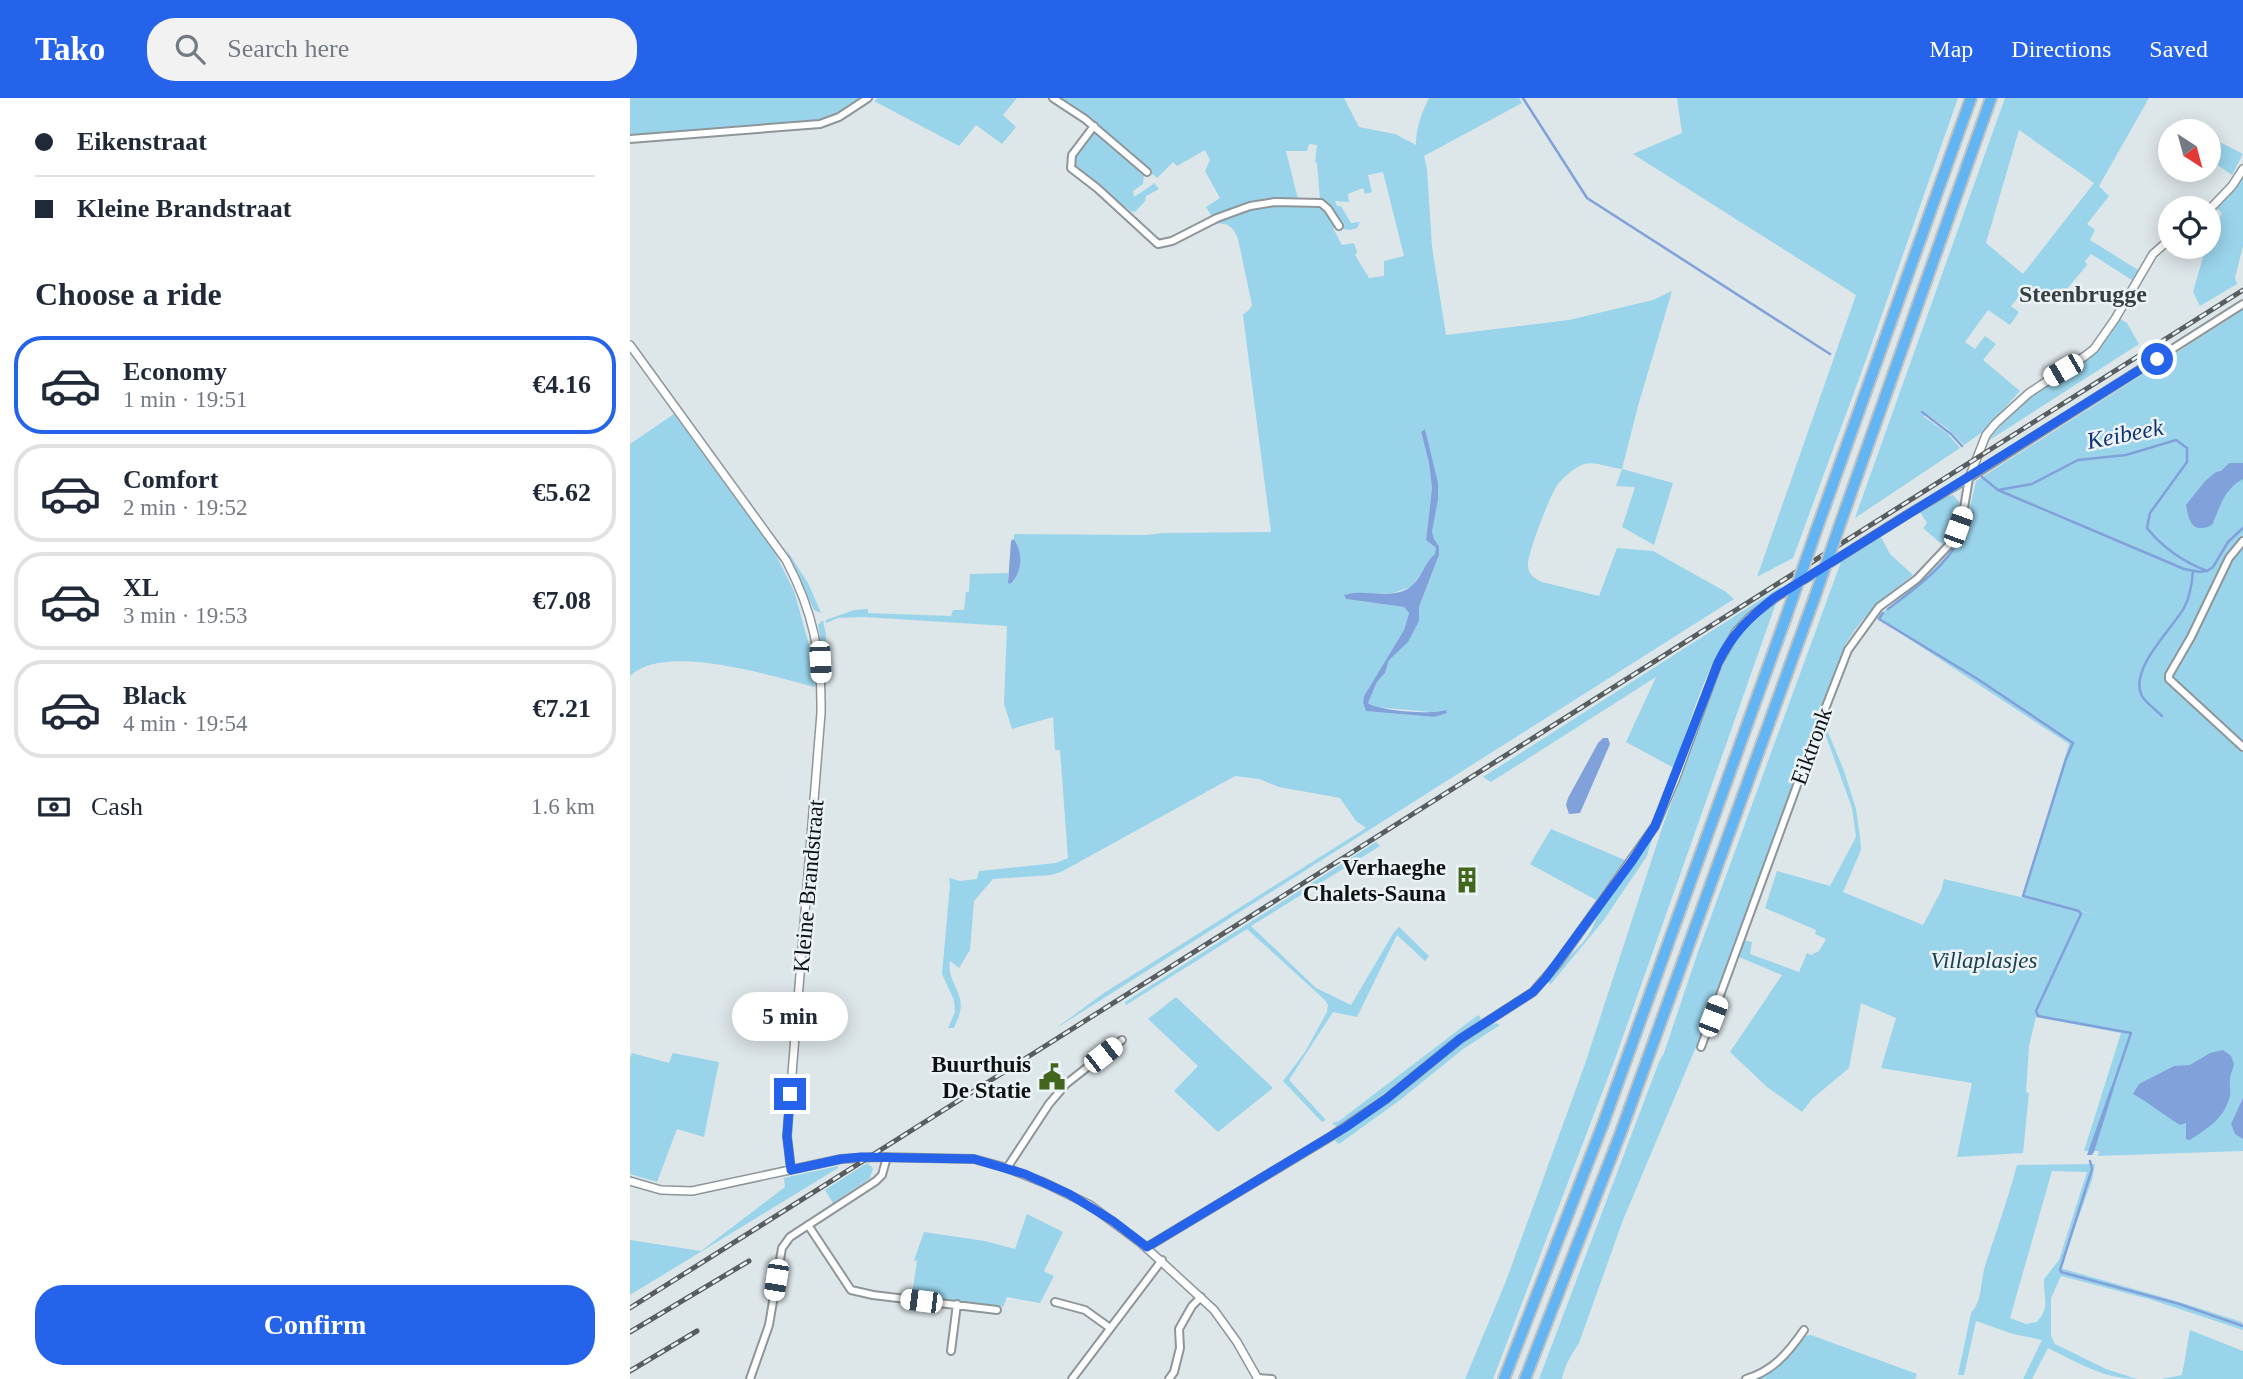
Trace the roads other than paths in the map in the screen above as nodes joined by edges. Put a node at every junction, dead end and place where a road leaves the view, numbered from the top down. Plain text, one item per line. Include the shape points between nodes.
1 (868, 98) edge
2 (1053, 98) edge
3 (1970, 98) edge
4 (1992, 98) edge
5 (1094, 126) junction
6 (630, 139) edge
7 (2243, 169) edge
8 (1147, 172) dead end
9 (2221, 197) edge
10 (1339, 226) dead end
11 (2158, 250) edge
12 (2243, 304) edge
13 (630, 345) edge
14 (1969, 478) junction
15 (2243, 541) edge
16 (2243, 747) edge
17 (1122, 1040) dead end
18 (1701, 1047) dead end
19 (887, 1157) junction
20 (1007, 1168) junction
21 (791, 1170) junction
22 (630, 1181) edge
23 (808, 1225) junction
24 (1147, 1247) junction
25 (1162, 1260) junction
26 (1200, 1297) junction
27 (1055, 1302) dead end
28 (957, 1304) junction
29 (997, 1310) dead end
30 (1110, 1328) junction
31 (1804, 1329) dead end
32 (951, 1351) dead end
33 (750, 1379) edge
34 (1072, 1379) edge
35 (1169, 1379) edge
36 (1257, 1379) edge
37 (1272, 1379) edge
38 (1504, 1379) edge
39 (1525, 1379) edge
40 (1746, 1379) edge

1 - 6 street via 820,124
2 - 5 street
3 - 38 highway, bridge via 1603,1124
4 - 39 highway, bridge via 1621,1132
5 - 8 street
5 - 10 street via 1072,155 1071,168 1158,244 1250,206 1275,202 1321,203
7 - 9 street
11 - 14 street via 2094,349 2029,393 1996,422
12 - 14 street
13 - 21 street, Kleine Brandstraat via 775,542 797,580 812,620 820,662 821,713 787,1136
14 - 18 street, Eiktronk via 1963,514 1949,545 1917,579 1879,607 1848,650
14 - 24 street via 1774,598 1736,632 1722,655 1655,826 1533,992 1460,1039 1330,1137
15 - 16 street via 2229,558 2169,675
17 - 20 street via 1066,1084
19 - 20 street via 974,1159
19 - 21 street via 841,1159
19 - 23 street via 876,1181
20 - 24 street via 1090,1205
21 - 22 street via 692,1191 662,1190
23 - 28 street via 851,1290
23 - 33 street via 782,1248 769,1325
24 - 25 street
25 - 26 street
25 - 30 street
26 - 35 street via 1179,1329 1180,1348
26 - 36 street via 1231,1332
27 - 30 street via 1085,1310
28 - 29 street
28 - 32 street
30 - 34 street
31 - 40 street via 1769,1370
36 - 37 street

